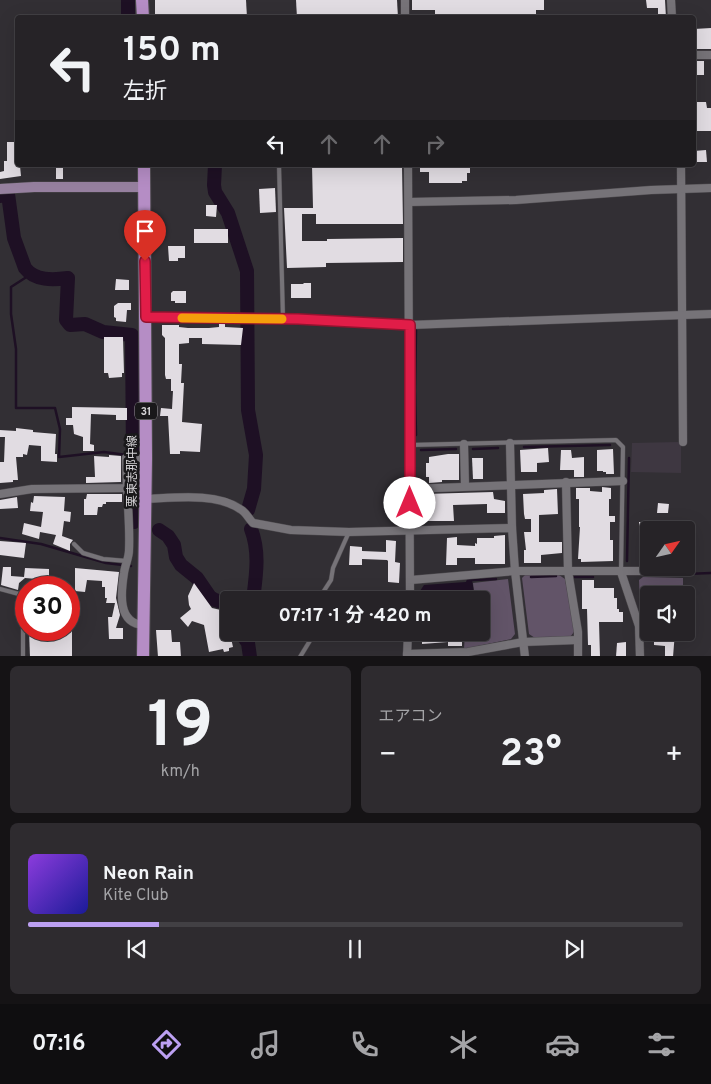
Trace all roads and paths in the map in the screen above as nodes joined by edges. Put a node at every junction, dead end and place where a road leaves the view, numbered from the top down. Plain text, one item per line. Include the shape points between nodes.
1 (142, 0) edge
2 (405, 0) edge
3 (672, 0) edge
4 (142, 15) edge
5 (405, 15) edge
6 (672, 15) edge
7 (711, 55) edge
8 (696, 56) edge
9 (144, 167) edge
10 (279, 167) edge
11 (408, 167) edge
12 (681, 167) edge
13 (144, 187) junction
14 (711, 188) edge
15 (0, 190) edge
16 (681, 190) junction
17 (409, 202) junction
18 (711, 314) edge
19 (683, 315) junction
20 (146, 317) junction
21 (283, 319) junction
22 (410, 325) junction
23 (683, 442) dead end
24 (510, 443) junction
25 (464, 444) junction
26 (410, 445) junction
27 (146, 458) junction
28 (623, 481) junction
29 (566, 482) junction
30 (511, 485) junction
31 (465, 486) junction
32 (127, 488) junction
33 (410, 489) junction
34 (0, 494) edge
35 (145, 499) junction
36 (512, 528) junction
37 (349, 532) junction
38 (410, 532) junction
39 (74, 544) dead end
40 (128, 561) junction
41 (515, 571) junction
42 (568, 571) junction
43 (621, 572) junction
44 (640, 572) edge
45 (411, 580) junction
46 (0, 589) edge
47 (324, 591) edge
48 (410, 591) edge
49 (144, 625) junction
50 (577, 640) junction
51 (310, 641) edge
52 (408, 641) edge
53 (524, 642) junction
54 (468, 654) edge
55 (407, 655) edge
56 (23, 656) edge
57 (143, 656) edge
58 (300, 656) edge
59 (525, 656) edge
60 (578, 656) edge
61 (640, 656) edge

1 - 4 main road
2 - 5 street
3 - 6 street
7 - 8 street
9 - 13 main road, 栗東志那中線 / 31
10 - 21 lane
11 - 17 street
12 - 16 street
13 - 15 street
13 - 20 main road, 栗東志那中線 / 31
14 - 16 street
16 - 17 street via 516,200
16 - 19 street
17 - 22 street
18 - 19 street
19 - 22 street
19 - 23 street
20 - 21 street
20 - 27 main road, 栗東志那中線 / 31
21 - 22 street
22 - 26 street
24 - 25 lane
24 - 28 lane via 616,440 623,446
24 - 30 street
25 - 26 lane
25 - 31 street
26 - 33 street
27 - 32 street via 126,458
27 - 35 main road, 栗東志那中線 / 31
28 - 29 street
28 - 43 lane
29 - 30 street
29 - 42 street
30 - 31 street
30 - 36 street
31 - 33 street
32 - 34 street via 32,489
32 - 40 street
33 - 38 street
35 - 37 street via 212,499 236,506 258,525
35 - 49 main road, 栗東志那中線 / 31
36 - 38 street
36 - 41 street
37 - 38 street
37 - 47 lane
38 - 45 street
39 - 40 lane via 86,554
40 - 49 street via 122,596 124,612 134,625
41 - 42 street
41 - 45 street
41 - 53 street
42 - 43 street
42 - 50 street
43 - 44 street
43 - 61 street via 639,626
45 - 48 street
46 - 56 lane via 19,594
49 - 57 main road, 栗東志那中線 / 31
50 - 53 street
50 - 60 street
51 - 58 lane
52 - 55 street
53 - 54 street
53 - 59 street
54 - 55 street

